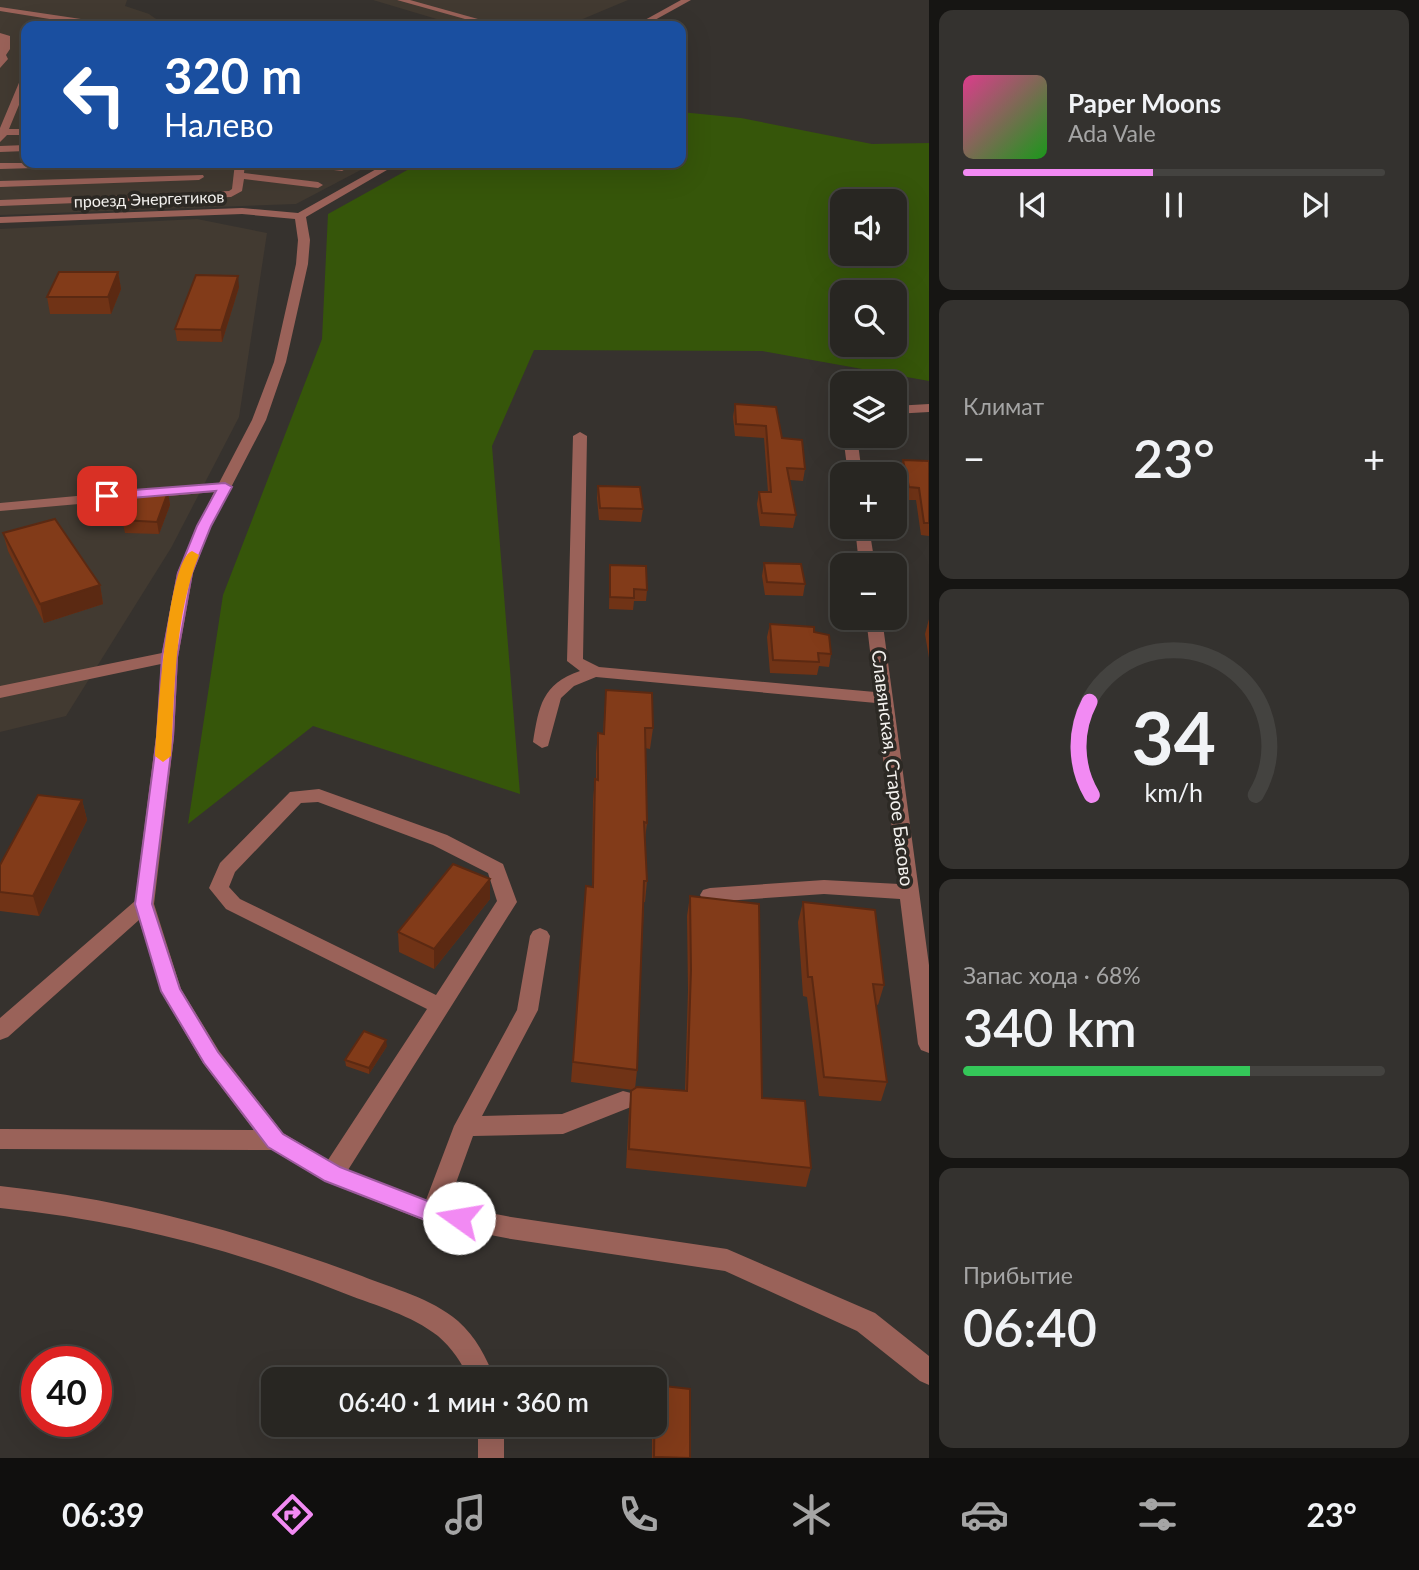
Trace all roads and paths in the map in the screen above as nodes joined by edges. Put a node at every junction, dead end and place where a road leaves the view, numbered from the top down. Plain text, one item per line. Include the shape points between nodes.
1 (401, 0) edge
2 (687, 0) edge
3 (26, 1) edge
4 (0, 9) edge
5 (15, 10) junction
6 (85, 21) edge
7 (480, 21) edge
8 (647, 21) edge
9 (0, 36) edge
10 (1, 59) edge
11 (21, 100) edge
12 (10, 116) junction
13 (21, 116) edge
14 (21, 133) edge
15 (1, 136) edge
16 (21, 148) edge
17 (0, 149) edge
18 (21, 165) edge
19 (0, 166) edge
20 (240, 168) edge
21 (385, 168) edge
22 (239, 175) junction
23 (200, 177) dead end
24 (0, 184) edge
25 (318, 185) dead end
26 (0, 203) edge
27 (300, 216) junction
28 (0, 220) edge
29 (929, 408) edge
30 (907, 409) edge
31 (580, 436) dead end
32 (225, 487) junction
33 (0, 507) edge
34 (876, 630) edge
35 (170, 657) junction
36 (595, 672) junction
37 (0, 692) edge
38 (884, 698) junction
39 (542, 742) dead end
40 (909, 892) junction
41 (710, 895) edge
42 (144, 904) junction
43 (540, 936) dead end
44 (440, 1006) junction
45 (0, 1031) edge
46 (929, 1044) edge
47 (622, 1100) dead end
48 (465, 1126) junction
49 (0, 1139) edge
50 (275, 1140) junction
51 (332, 1174) junction
52 (0, 1197) edge
53 (433, 1213) junction
54 (477, 1367) edge
55 (929, 1372) edge
56 (491, 1437) edge
57 (491, 1458) edge

1 - 7 street
2 - 8 street
3 - 5 street
4 - 5 street
5 - 6 street
9 - 10 street via 6,36
11 - 12 street
12 - 13 street
12 - 15 street
14 - 15 street
16 - 17 street
18 - 19 street
20 - 22 street
21 - 27 street
22 - 25 street
22 - 26 street via 237,191 231,194
23 - 24 street
27 - 28 street, проезд Энергетиков via 242,211
27 - 32 street via 302,264 280,362 259,420
29 - 30 street
31 - 36 street via 575,661
32 - 33 street
32 - 35 street via 185,573
34 - 38 street, Славянская, Старое Басово
35 - 37 street
35 - 42 street
36 - 38 street
36 - 39 street via 568,680 548,699
38 - 40 street, Славянская, Старое Басово
40 - 41 street via 824,887
40 - 46 street, Славянская, Старое Басово
42 - 45 street
42 - 50 street via 171,991 211,1057
43 - 48 street via 527,1010
44 - 44 street via 507,902 496,869 440,840 319,795 296,796 227,868 219,888 233,904
44 - 51 street
47 - 48 street via 563,1124
48 - 53 street
49 - 50 street
50 - 51 street
51 - 53 street
52 - 54 street via 106,1209 307,1265 430,1317 457,1337
53 - 55 street via 727,1260 866,1322
56 - 57 street

